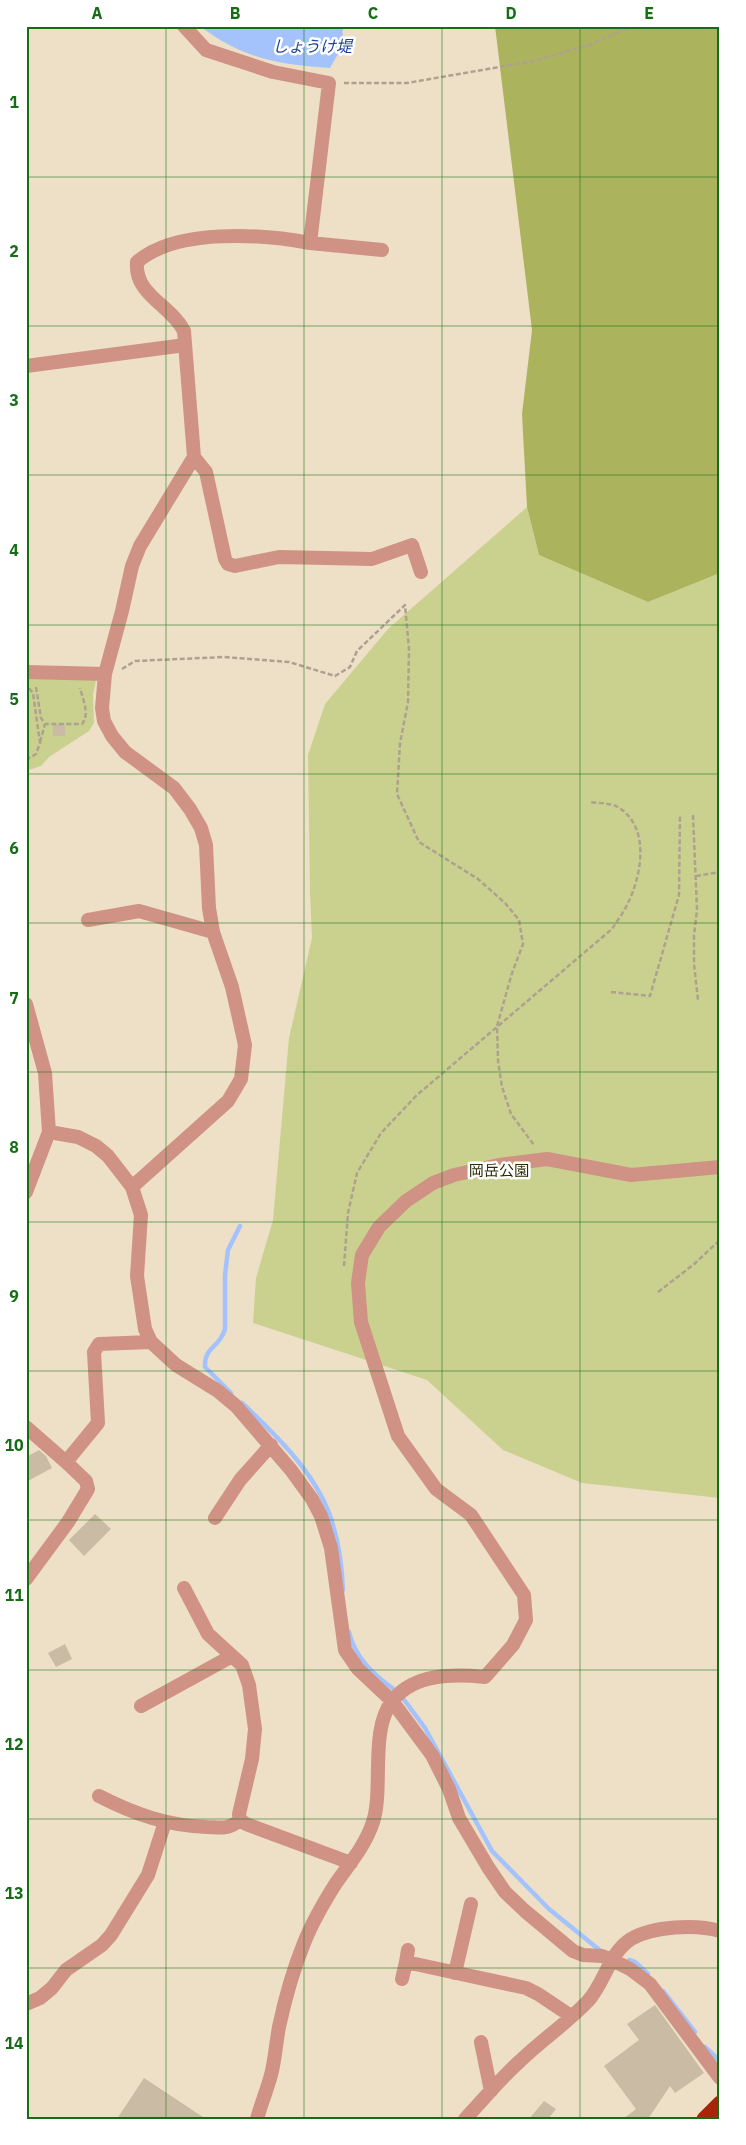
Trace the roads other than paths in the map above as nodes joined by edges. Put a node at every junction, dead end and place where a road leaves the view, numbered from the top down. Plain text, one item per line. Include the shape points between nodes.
1 (184, 26) edge
2 (310, 243) junction
3 (382, 250) dead end
4 (186, 345) junction
5 (26, 366) edge
6 (194, 456) junction
7 (421, 572) dead end
8 (26, 672) edge
9 (105, 674) junction
10 (88, 920) dead end
11 (213, 932) junction
12 (26, 1004) edge
13 (49, 1132) junction
14 (720, 1167) edge
15 (132, 1186) junction
16 (26, 1192) edge
17 (151, 1342) junction
18 (26, 1427) edge
19 (271, 1445) junction
20 (66, 1462) junction
21 (215, 1518) dead end
22 (26, 1579) edge
23 (184, 1588) dead end
24 (232, 1656) junction
25 (392, 1701) junction
26 (141, 1706) dead end
27 (99, 1796) dead end
28 (240, 1820) junction
29 (165, 1822) junction
30 (351, 1864) junction
31 (471, 1904) dead end
32 (720, 1931) edge
33 (612, 1960) junction
34 (455, 1973) junction
35 (402, 1979) dead end
36 (26, 2004) edge
37 (571, 2016) junction
38 (481, 2042) dead end
39 (720, 2078) edge
40 (491, 2091) junction
41 (720, 2103) edge
42 (257, 2119) edge
43 (464, 2119) edge
44 (704, 2119) edge

1 - 2 street via 206,50 273,72 329,83
2 - 3 street
2 - 4 street via 258,236 198,239 163,245 144,256 137,262 136,269 141,282 148,294 179,322
4 - 5 street
4 - 6 street
6 - 7 street via 206,472 228,564 235,566 279,557 372,559 412,545
6 - 9 street via 140,546
8 - 9 street
9 - 11 street via 102,708 104,722 112,736 125,752 174,788 201,828 206,845
10 - 11 street via 139,911
11 - 15 street via 232,987 245,1045 241,1079 228,1101
12 - 13 street via 45,1073
13 - 15 street via 78,1137 96,1146
13 - 16 street
14 - 25 street via 631,1175 547,1159 499,1165 432,1183 406,1201 379,1227 362,1255 358,1283 361,1322 398,1436 436,1489 471,1515 524,1595 526,1620 513,1645 485,1677 456,1674 428,1679 403,1690
15 - 17 street via 141,1215 137,1276 145,1329
17 - 19 street via 176,1366 236,1406
17 - 20 street via 99,1344 95,1347 98,1423
18 - 20 street
19 - 21 street via 240,1480
19 - 25 street via 321,1516 331,1548 345,1650 358,1669
20 - 22 street via 86,1481 88,1489
23 - 24 street via 208,1634
24 - 26 street
24 - 28 street via 242,1665 249,1685 255,1729
25 - 30 street via 384,1720 378,1753 376,1809 364,1844
25 - 33 street via 432,1755 459,1818 505,1892 573,1950
27 - 29 street
28 - 29 street via 230,1827 192,1827
28 - 30 street
29 - 36 street via 148,1875 111,1935 66,1970 40,1998
30 - 42 street via 322,1907 304,1942
31 - 34 street
32 - 33 street via 694,1926 645,1933 623,1946
33 - 37 street via 597,1989
33 - 39 street via 650,1984
34 - 35 street via 407,1956
34 - 37 street via 532,1990
37 - 40 street via 518,2062
38 - 40 street
40 - 43 street
41 - 44 highway

